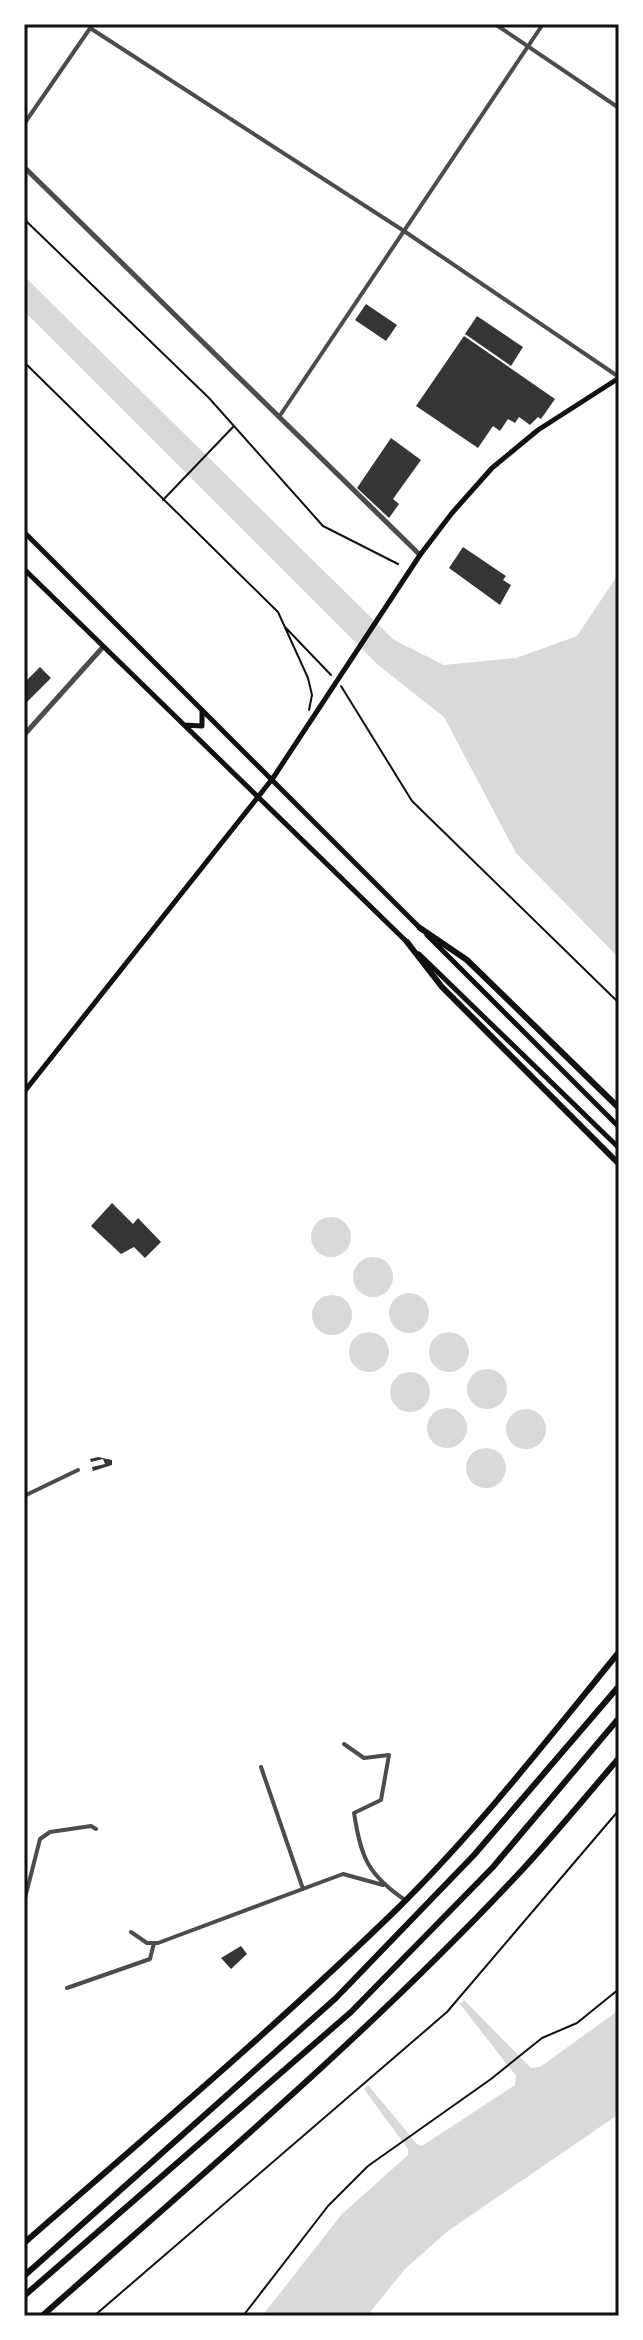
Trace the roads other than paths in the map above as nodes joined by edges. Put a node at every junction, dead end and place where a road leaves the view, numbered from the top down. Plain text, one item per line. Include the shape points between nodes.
1 (495, 24) edge
2 (543, 24) edge
3 (91, 26) edge
4 (528, 46) junction
5 (619, 108) edge
6 (24, 124) edge
7 (24, 167) edge
8 (404, 231) junction
9 (619, 378) edge
10 (279, 417) junction
11 (24, 532) edge
12 (420, 555) junction
13 (24, 569) edge
14 (103, 647) junction
15 (198, 704) junction
16 (181, 723) junction
17 (24, 735) edge
18 (273, 778) junction
19 (257, 798) junction
20 (420, 928) junction
21 (407, 942) junction
22 (24, 1092) edge
23 (619, 1108) edge
24 (619, 1127) edge
25 (619, 1148) edge
26 (619, 1164) edge
27 (78, 1470) dead end
28 (24, 1496) edge
29 (619, 1652) edge
30 (619, 1686) edge
31 (619, 1718) edge
32 (344, 1744) dead end
33 (619, 1758) edge
34 (261, 1767) dead end
35 (96, 1829) dead end
36 (383, 1885) junction
37 (303, 1889) junction
38 (405, 1900) junction
39 (24, 1902) edge
40 (131, 1932) dead end
41 (154, 1943) junction
42 (67, 1988) dead end
43 (24, 2243) edge
44 (24, 2276) edge
45 (24, 2296) edge
46 (42, 2316) edge

1 - 4 street
2 - 4 street
3 - 6 street
3 - 8 street
4 - 5 street
4 - 8 street
7 - 10 street
8 - 9 street
8 - 10 street
9 - 12 main road via 538,430 492,468
10 - 12 street
11 - 15 main road
12 - 18 main road
13 - 14 main road
14 - 16 main road
14 - 17 street
15 - 16 main road via 202,726
15 - 18 main road
16 - 19 main road
18 - 19 main road
18 - 20 main road
19 - 21 main road
19 - 22 main road
20 - 23 main road via 467,960
20 - 24 main road
21 - 25 main road
21 - 26 main road via 442,987
27 - 28 street
29 - 38 main road via 504,1793
30 - 44 main road via 483,1845 336,1998
31 - 45 main road via 502,1857 351,2012
32 - 36 street via 364,1758 389,1755 381,1800 354,1813 360,1853
33 - 46 main road via 524,1868 377,2015
34 - 37 street
35 - 39 street via 50,1832 40,1839
36 - 37 street via 343,1874
36 - 38 street
37 - 41 street
38 - 43 main road via 220,2074
40 - 41 street
41 - 42 street via 150,1959

